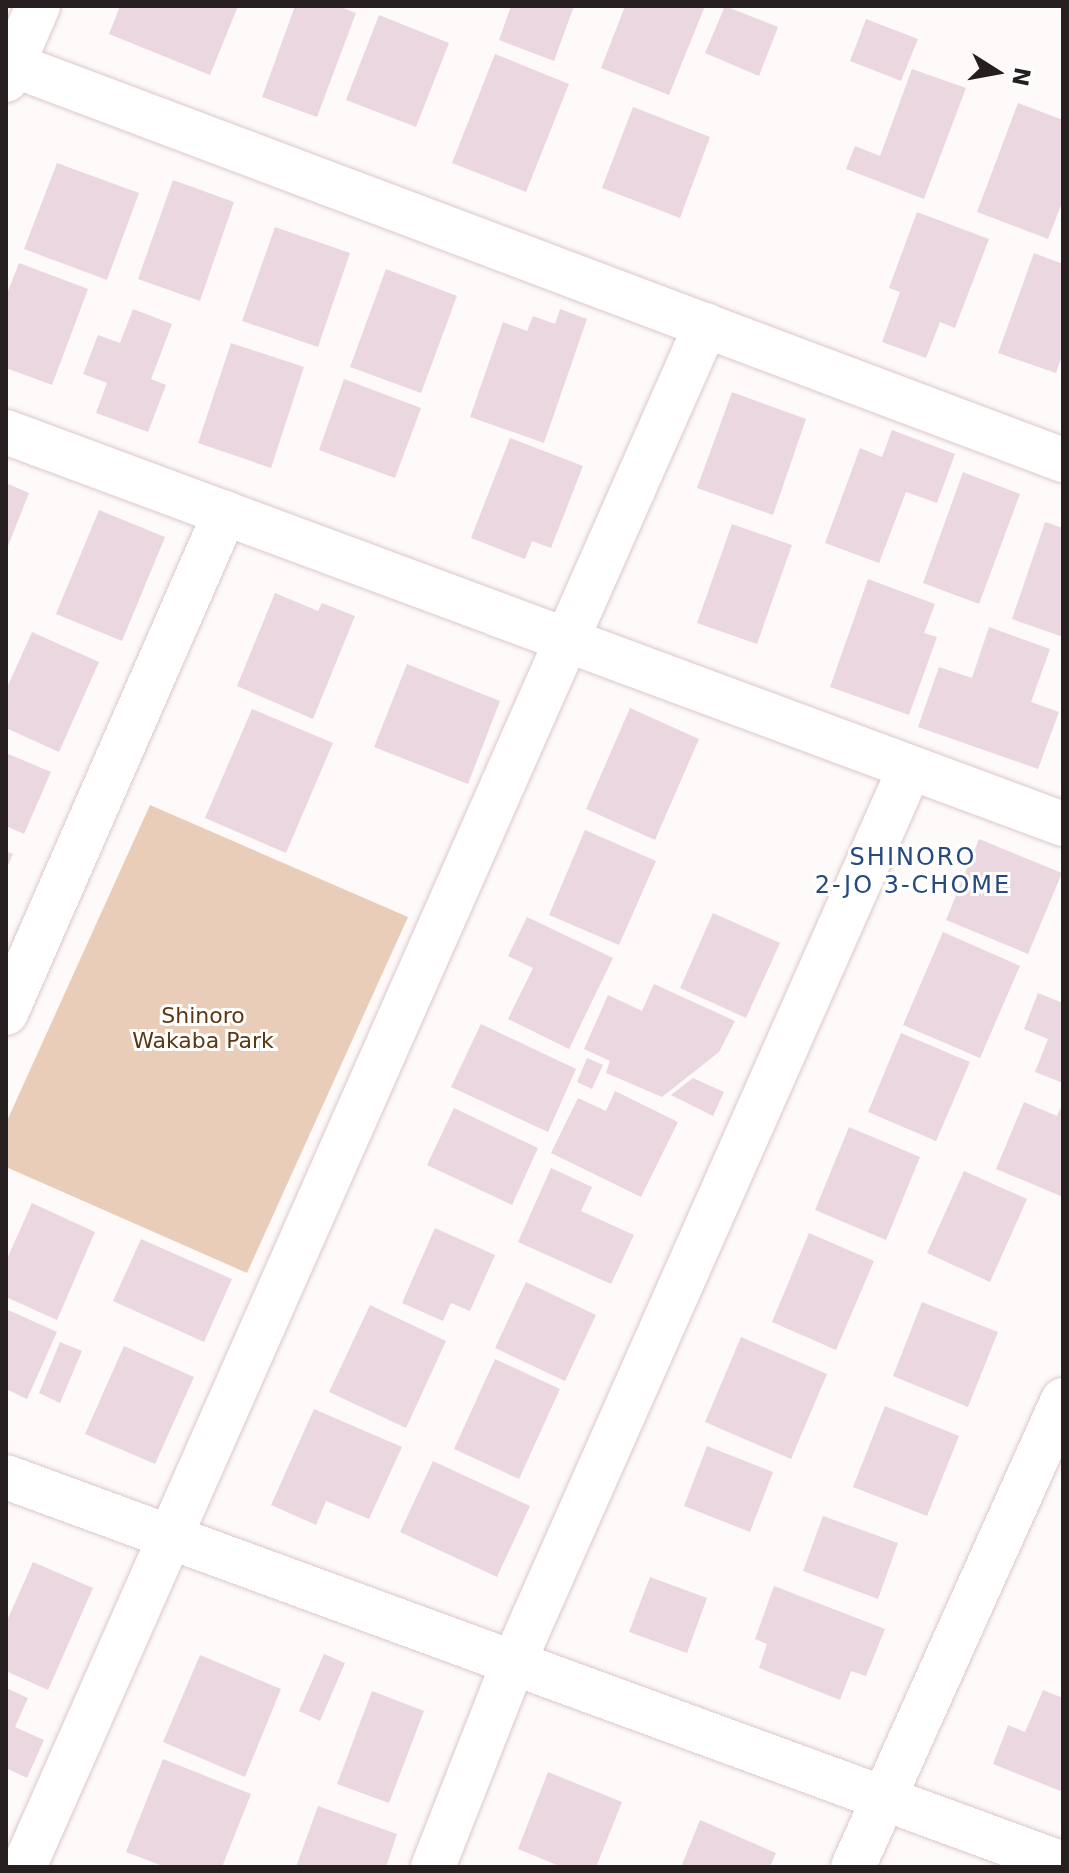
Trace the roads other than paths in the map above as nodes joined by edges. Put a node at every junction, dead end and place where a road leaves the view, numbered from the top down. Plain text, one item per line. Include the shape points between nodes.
1 (38, 6) edge
2 (9, 72) edge
3 (706, 325) junction
4 (6, 432) edge
5 (1063, 460) edge
6 (225, 513) junction
7 (569, 640) junction
8 (910, 768) junction
9 (1063, 824) edge
10 (6, 1013) edge
11 (1063, 1400) edge
12 (6, 1477) edge
13 (173, 1538) junction
14 (512, 1666) junction
15 (883, 1800) junction
16 (1063, 1864) edge
17 (24, 1867) edge
18 (433, 1867) edge
19 (853, 1867) edge

1 - 2 street
2 - 3 street
3 - 5 street
3 - 7 street
4 - 6 street
6 - 7 street
6 - 10 street
7 - 8 street
7 - 13 street
8 - 9 street
8 - 14 street
11 - 15 street
12 - 13 street
13 - 14 street
13 - 17 street
14 - 15 street
14 - 18 street
15 - 16 street
15 - 19 street

